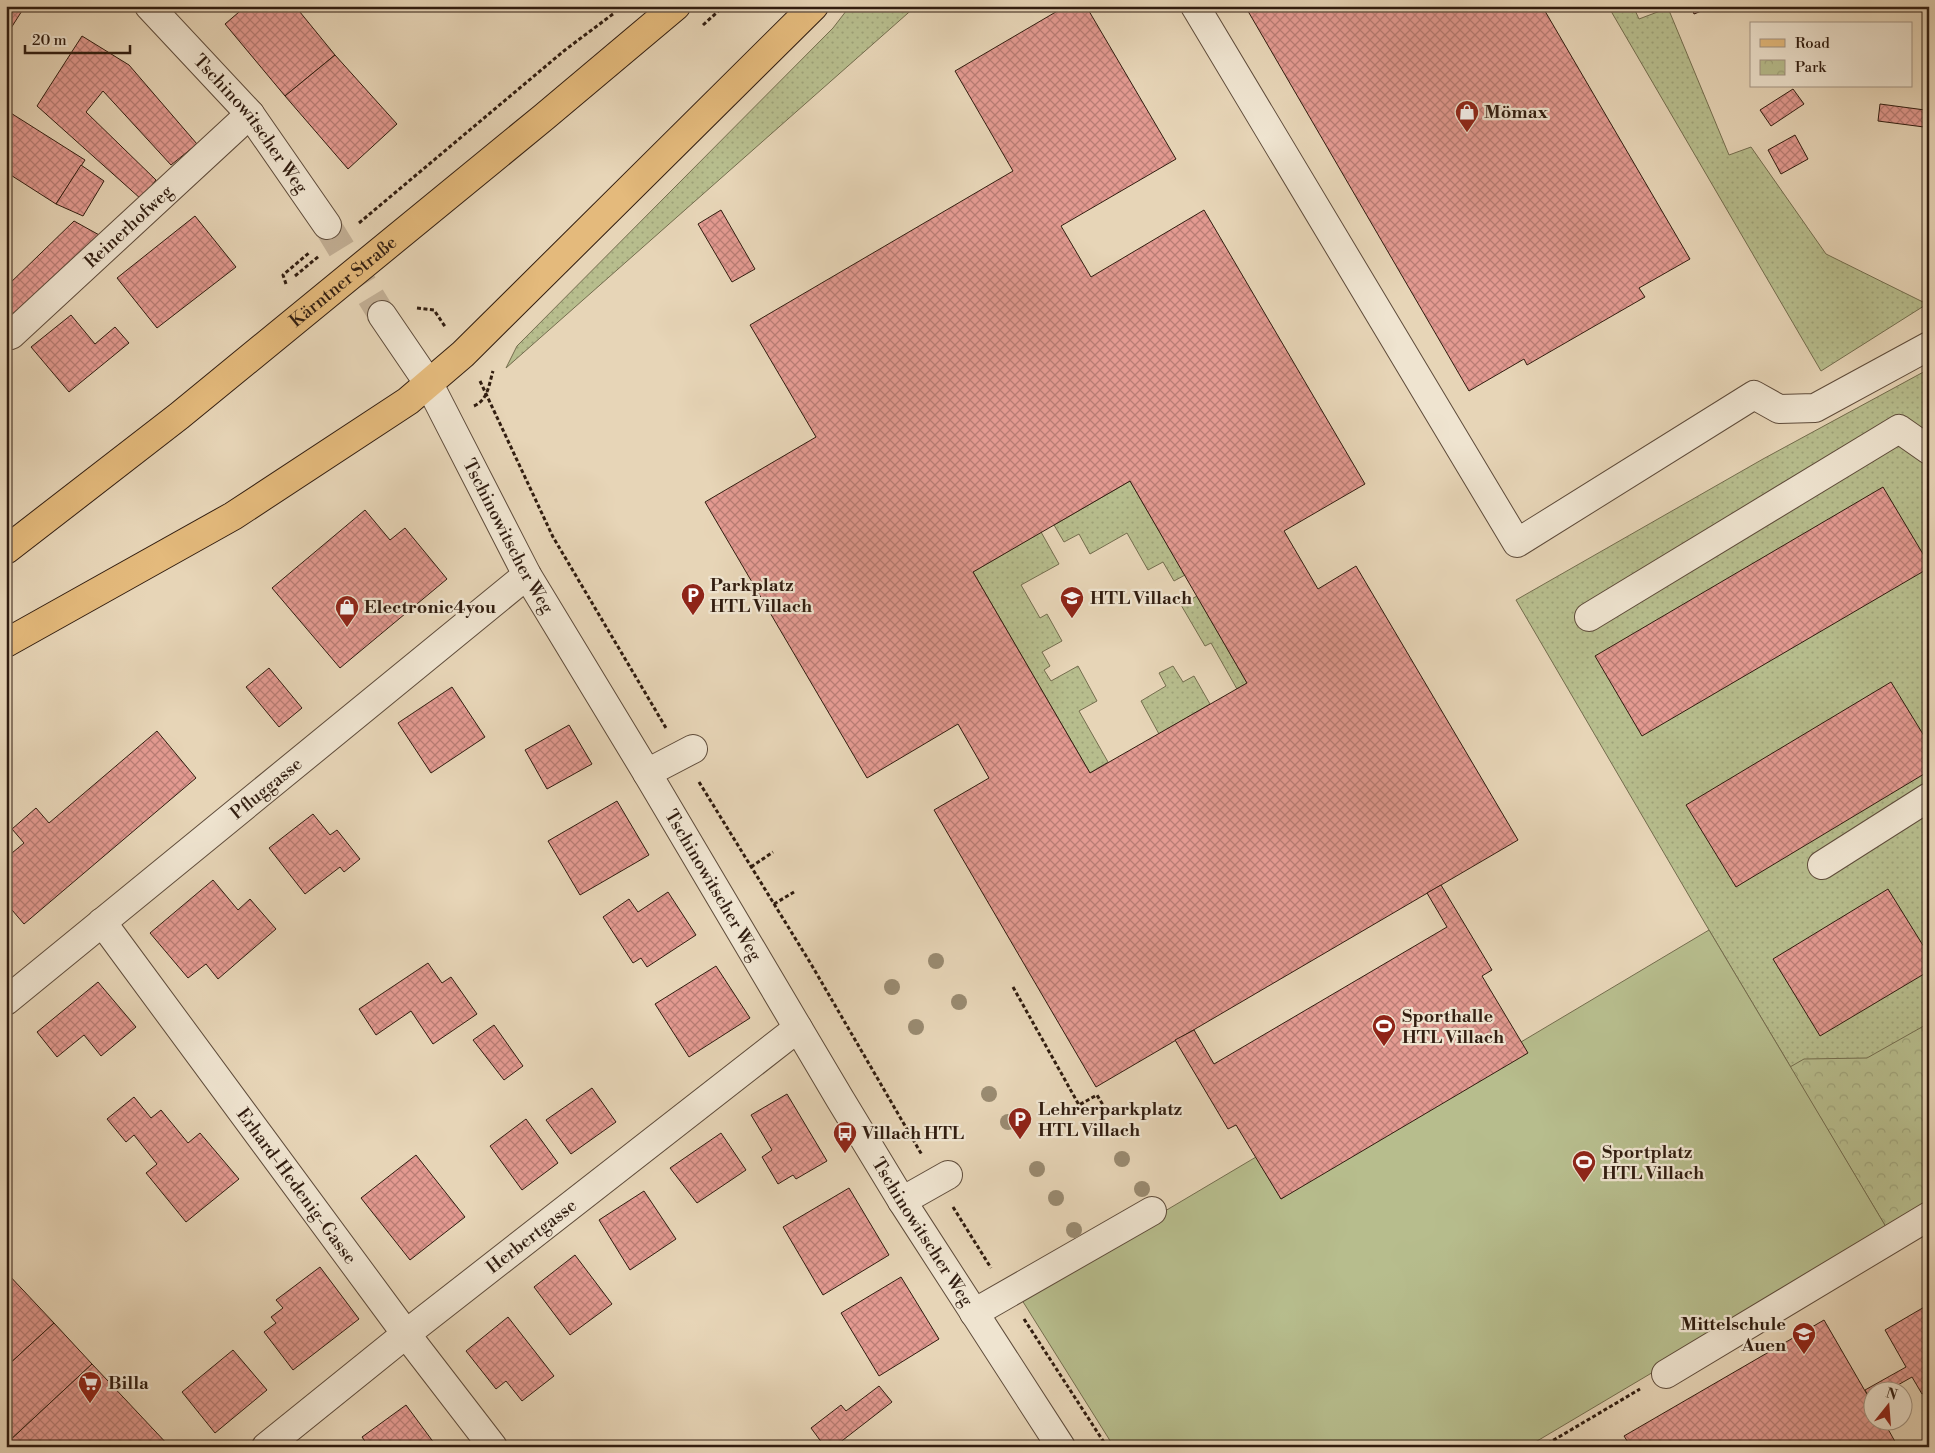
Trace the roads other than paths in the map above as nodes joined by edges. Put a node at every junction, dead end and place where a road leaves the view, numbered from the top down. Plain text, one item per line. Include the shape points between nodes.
1 (149, 6) edge
2 (676, 6) edge
3 (814, 6) edge
4 (1195, 6) edge
5 (250, 114) junction
6 (327, 225) tunnel mouth
7 (382, 315) tunnel mouth
8 (6, 336) edge
9 (1929, 346) edge
10 (429, 384) junction
11 (1929, 450) edge
12 (6, 550) edge
13 (527, 575) junction
14 (1589, 617) dead end
15 (6, 643) edge
16 (688, 752) road end
17 (647, 773) junction
18 (1929, 797) edge
19 (1822, 865) dead end
20 (102, 922) junction
21 (6, 1001) edge
22 (798, 1028) junction
23 (942, 1178) road end
24 (902, 1201) junction
25 (1152, 1210) dead end
26 (1929, 1216) edge
27 (974, 1313) junction
28 (406, 1334) junction
29 (1666, 1374) road end
30 (266, 1447) edge
31 (493, 1447) edge
32 (1061, 1447) edge

1 - 5 street, Tschinowitscher Weg
2 - 12 main road, Kärntner Straße via 179,416
3 - 10 main road
4 - 9 street via 1517,543 1754,394 1779,409 1815,408
5 - 6 street, Tschinowitscher Weg
5 - 8 street, Reinerhofweg via 11,335
7 - 10 street, Tschinowitscher Weg
10 - 13 street, Tschinowitscher Weg
10 - 15 main road via 234,516
11 - 14 street via 1899,429
13 - 17 street, Tschinowitscher Weg
13 - 20 street, Pfluggasse
16 - 17 street
17 - 22 street, Tschinowitscher Weg
18 - 19 street
20 - 21 street, Pfluggasse
20 - 28 street, Erhard-Hedenig-Gasse
22 - 24 street, Tschinowitscher Weg
22 - 28 street, Herbertgasse
23 - 24 street
24 - 27 street, Tschinowitscher Weg
25 - 27 street
26 - 29 street
27 - 32 street, Tschinowitscher Weg
28 - 30 street, Herbertgasse
28 - 31 street, Erhard-Hedenig-Gasse

